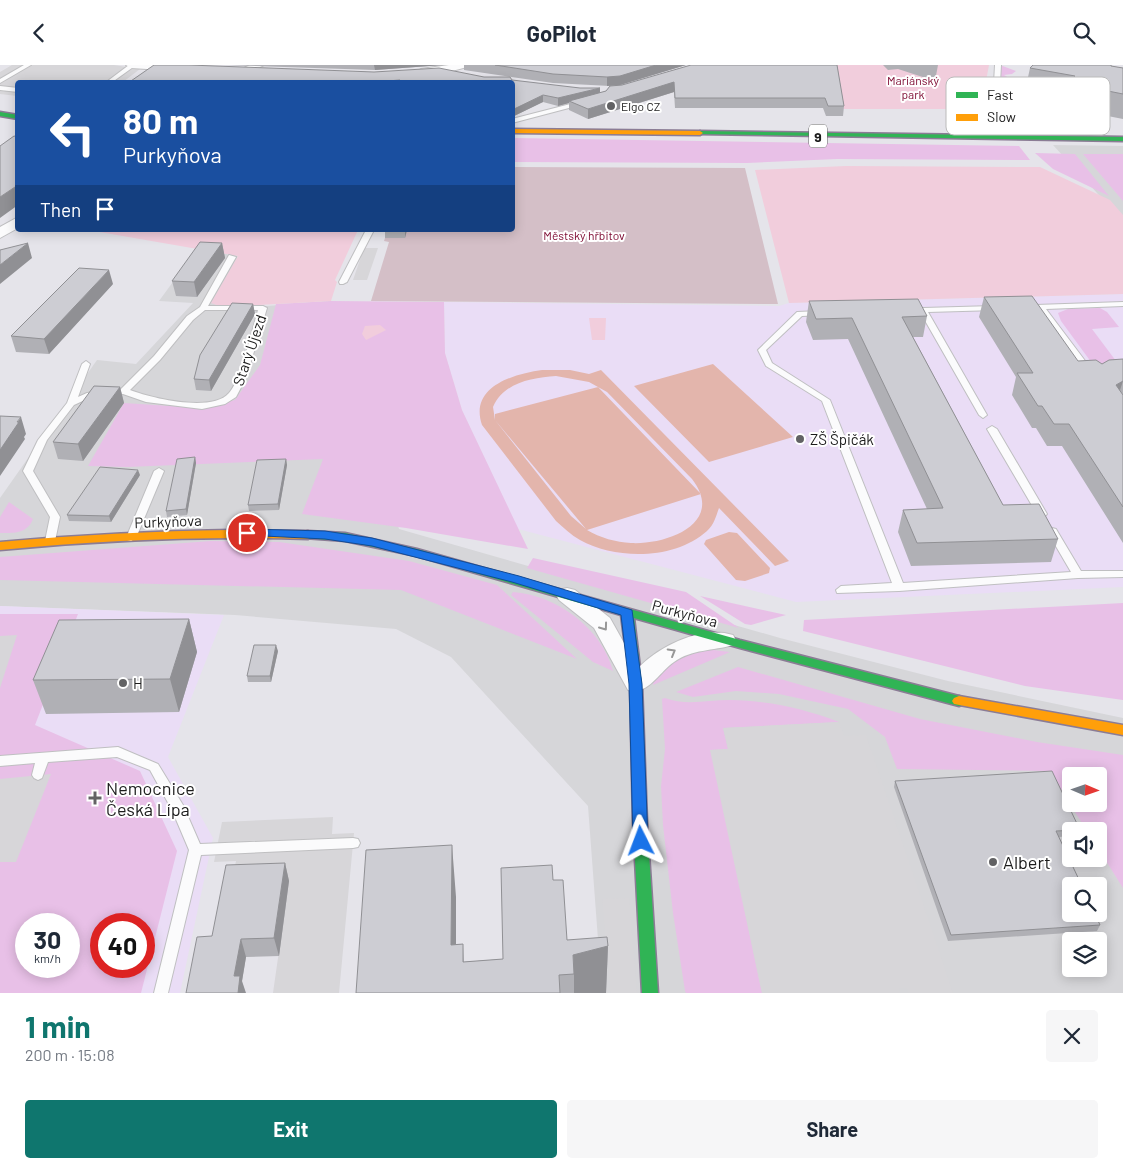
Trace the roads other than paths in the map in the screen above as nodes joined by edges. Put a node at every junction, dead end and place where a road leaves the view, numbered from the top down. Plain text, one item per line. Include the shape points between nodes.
1 (28, 65) edge
2 (132, 65) edge
3 (463, 65) edge
4 (263, 67) edge
5 (194, 68) edge
6 (221, 69) edge
7 (246, 69) junction
8 (442, 70) junction
9 (410, 72) edge
10 (467, 77) edge
11 (111, 80) edge
12 (224, 80) edge
13 (0, 81) edge
14 (0, 89) edge
15 (15, 90) edge
16 (585, 102) edge
17 (0, 114) edge
18 (15, 116) edge
19 (515, 120) edge
20 (0, 123) edge
21 (15, 123) edge
22 (515, 131) edge
23 (1123, 139) edge
24 (15, 223) edge
25 (369, 232) edge
26 (0, 235) edge
27 (232, 257) dead end
28 (343, 282) dead end
29 (1123, 304) edge
30 (1030, 307) edge
31 (1040, 307) junction
32 (203, 308) junction
33 (1001, 308) edge
34 (914, 310) edge
35 (923, 310) junction
36 (828, 313) edge
37 (86, 364) dead end
38 (1096, 381) edge
39 (124, 391) junction
40 (71, 403) junction
41 (983, 415) dead end
42 (992, 429) dead end
43 (159, 471) dead end
44 (131, 538) junction
45 (50, 541) junction
46 (0, 545) edge
47 (1123, 574) edge
48 (1078, 575) junction
49 (899, 587) junction
50 (841, 590) dead end
51 (567, 595) junction
52 (627, 613) junction
53 (725, 639) junction
54 (636, 684) junction
55 (1123, 730) edge
56 (43, 758) junction
57 (0, 761) edge
58 (38, 775) dead end
59 (353, 843) dead end
60 (196, 850) junction
61 (161, 993) edge
62 (650, 993) edge

1 - 13 lane
2 - 5 street
2 - 11 lane
3 - 8 street
4 - 7 street
6 - 7 street
7 - 12 street
8 - 9 street
8 - 10 street
14 - 15 lane
16 - 19 lane
17 - 18 street
20 - 21 street
22 - 23 street, 9
24 - 26 street
25 - 28 lane
27 - 32 lane
29 - 31 lane
30 - 31 lane
31 - 38 lane
32 - 39 lane via 190,318
32 - 39 lane, Starý Újezd via 264,308 242,378 232,395 222,402 202,405 146,399
33 - 35 lane
34 - 35 lane
35 - 41 lane
36 - 49 lane via 800,314 762,350 769,364 826,400
37 - 40 lane
39 - 40 lane, Starý Újezd via 87,396
40 - 45 lane via 44,440 28,471 54,517
42 - 48 lane
43 - 44 lane
44 - 45 street, Purkyňova
44 - 51 street, Purkyňova via 247,533 345,537 417,553
45 - 46 street, Purkyňova
47 - 48 lane
48 - 49 lane
49 - 50 lane
51 - 52 street, Purkyňova
51 -> 54 street via 602,623
52 - 53 street, Purkyňova
52 - 54 street
54 -> 53 street via 673,650 693,643
53 - 55 street, Purkyňova via 963,702
54 - 62 street
56 - 57 lane
56 - 58 lane
56 - 60 lane via 118,753 154,767
59 - 60 lane
60 - 61 lane

